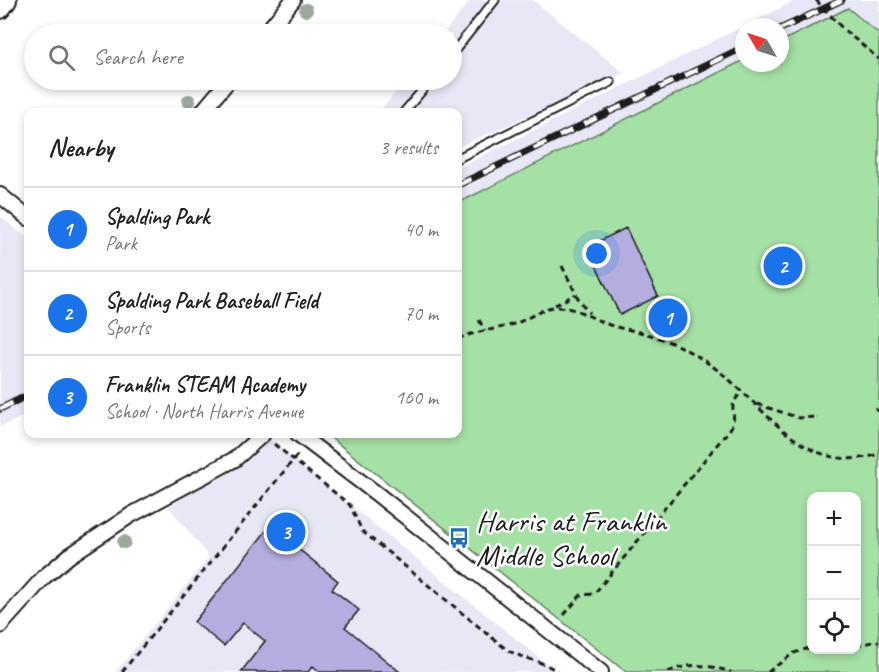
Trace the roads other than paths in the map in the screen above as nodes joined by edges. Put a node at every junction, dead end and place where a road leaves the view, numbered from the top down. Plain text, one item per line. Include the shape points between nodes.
1 (6, 0) edge
2 (293, 0) edge
3 (495, 0) edge
4 (0, 8) edge
5 (273, 24) edge
6 (462, 41) edge
7 (611, 82) dead end
8 (221, 90) edge
9 (423, 90) edge
10 (205, 108) edge
11 (407, 108) edge
12 (462, 156) edge
13 (0, 195) edge
14 (24, 215) edge
15 (268, 438) edge
16 (303, 438) edge
17 (0, 626) edge
18 (601, 672) edge

1 - 4 main road
2 - 5 street
3 - 6 lane
7 - 12 lane
8 - 10 street
9 - 11 lane
13 - 14 street
15 - 17 street via 131,515 69,556 44,577
16 - 18 street

